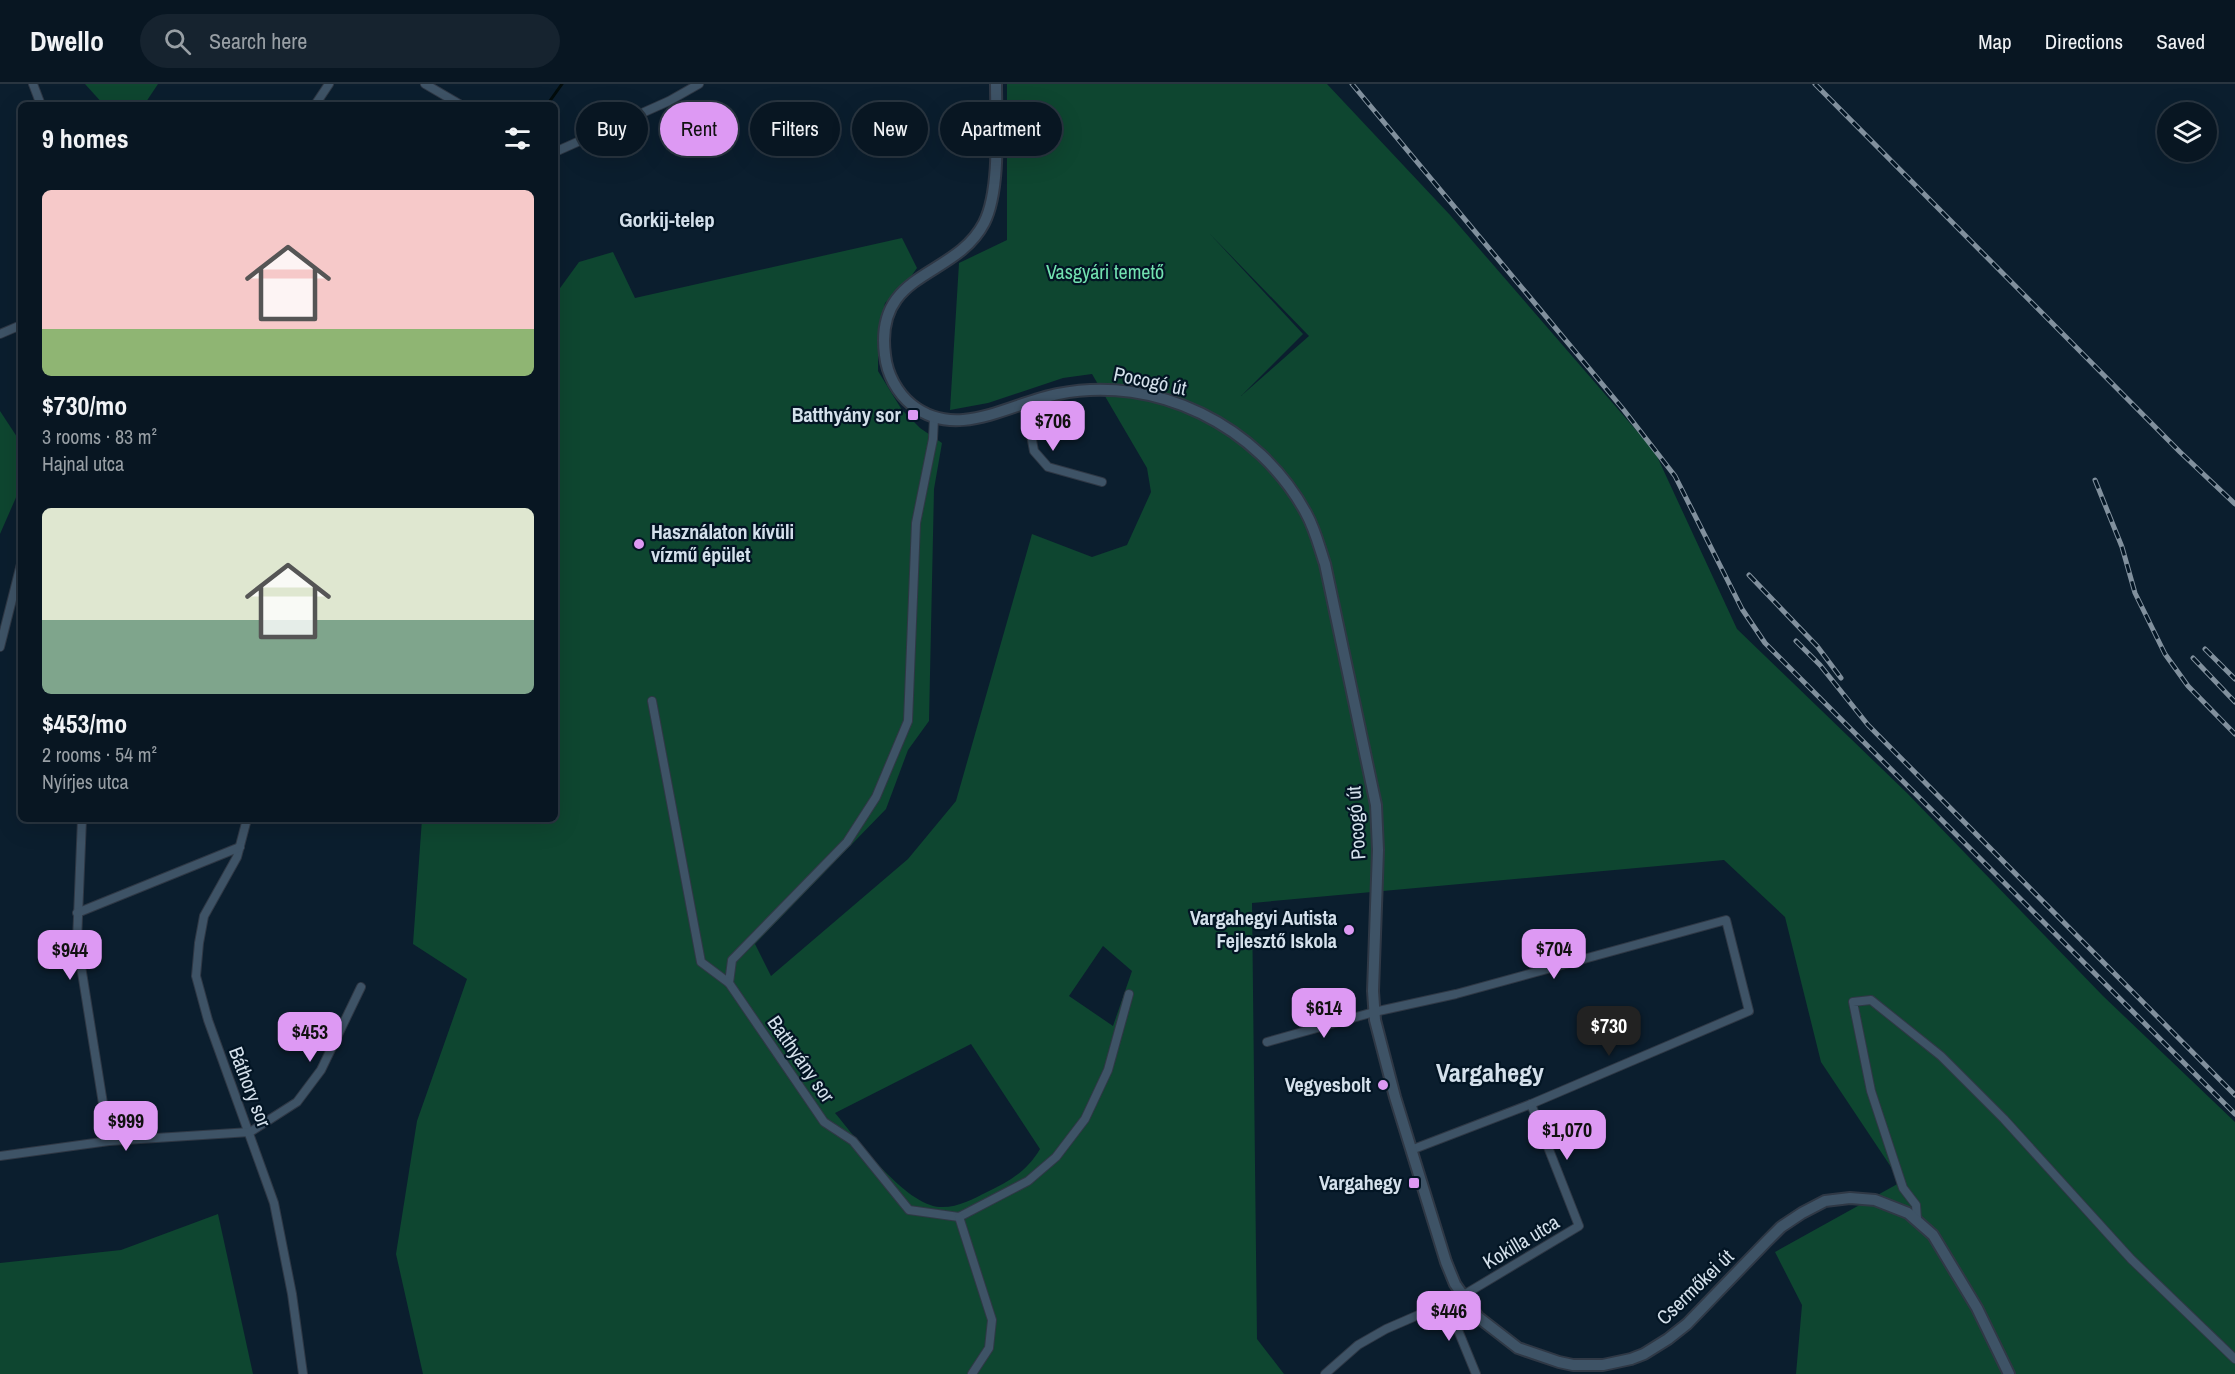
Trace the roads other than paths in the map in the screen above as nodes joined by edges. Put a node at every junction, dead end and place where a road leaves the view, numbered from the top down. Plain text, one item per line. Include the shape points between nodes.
1 (33, 84) edge
2 (329, 84) edge
3 (424, 84) edge
4 (699, 84) edge
5 (996, 84) edge
6 (40, 102) edge
7 (317, 102) edge
8 (452, 102) edge
9 (558, 151) edge
10 (18, 326) edge
11 (0, 334) edge
12 (1025, 403) junction
13 (934, 418) junction
14 (1102, 482) dead end
15 (18, 576) edge
16 (0, 647) edge
17 (652, 701) dead end
18 (82, 822) edge
19 (246, 822) edge
20 (240, 847) junction
21 (77, 913) junction
22 (1375, 918) joint
23 (729, 983) junction
24 (361, 987) dead end
25 (1129, 994) dead end
26 (1374, 1012) junction
27 (1267, 1042) dead end
28 (1531, 1104) junction
29 (250, 1132) junction
30 (109, 1141) junction
31 (1411, 1150) junction
32 (0, 1156) edge
33 (959, 1217) junction
34 (1917, 1219) junction
35 (1462, 1296) junction
36 (1446, 1301) junction
37 (2235, 1359) edge
38 (303, 1374) edge
39 (972, 1374) edge
40 (1325, 1374) edge
41 (1476, 1374) edge
42 (2009, 1374) edge

1 - 6 street
2 - 7 street
3 - 8 street
4 - 9 street
5 - 13 main road, Pocogó út via 989,212 969,243 900,294 885,325 885,361 892,381 912,405
10 - 11 street
12 - 13 main road, Pocogó út via 958,422
12 - 14 street via 1034,451 1048,467
12 - 22 main road, Pocogó út via 1058,394 1103,389 1168,400 1206,415 1244,439 1297,497 1314,529 1325,564 1371,774 1378,850
13 - 23 street via 916,523 908,722 876,797 847,842 732,960
15 - 16 street
17 - 23 street, Batthyány sor via 701,962
18 - 21 street
19 - 20 street, Báthory sor
20 - 21 street
20 - 29 street, Báthory sor via 204,916 196,976 231,1087
21 - 30 street via 77,941
22 - 26 main road, Csermőkei út
23 - 33 street, Batthyány sor via 824,1122 853,1141 909,1210
24 - 29 street via 321,1070 297,1102
25 - 33 street via 1108,1070 1085,1119 1056,1157 1028,1181
26 - 27 street
26 - 28 street via 1456,994 1726,920 1749,1011
26 - 31 main road, Csermőkei út
28 - 31 street
28 - 35 street, Kokilla utca via 1579,1226
29 - 30 street
29 - 38 street, Báthory sor via 274,1203
30 - 32 street
31 - 35 main road, Csermőkei út via 1446,1262
33 - 39 street via 992,1320 989,1348
34 - 35 main road, Csermőkei út via 1875,1200 1825,1201 1781,1227 1668,1339 1644,1354 1610,1364 1573,1365 1518,1348 1491,1329
34 - 37 street via 1916,1205 1903,1188 1871,1091 1853,1002 1871,1000 1941,1056 2131,1259
34 - 42 main road, Csermőkei út via 1949,1259
35 - 36 street, Kokilla utca
36 - 40 street, Kokilla utca via 1358,1345
36 - 41 street

